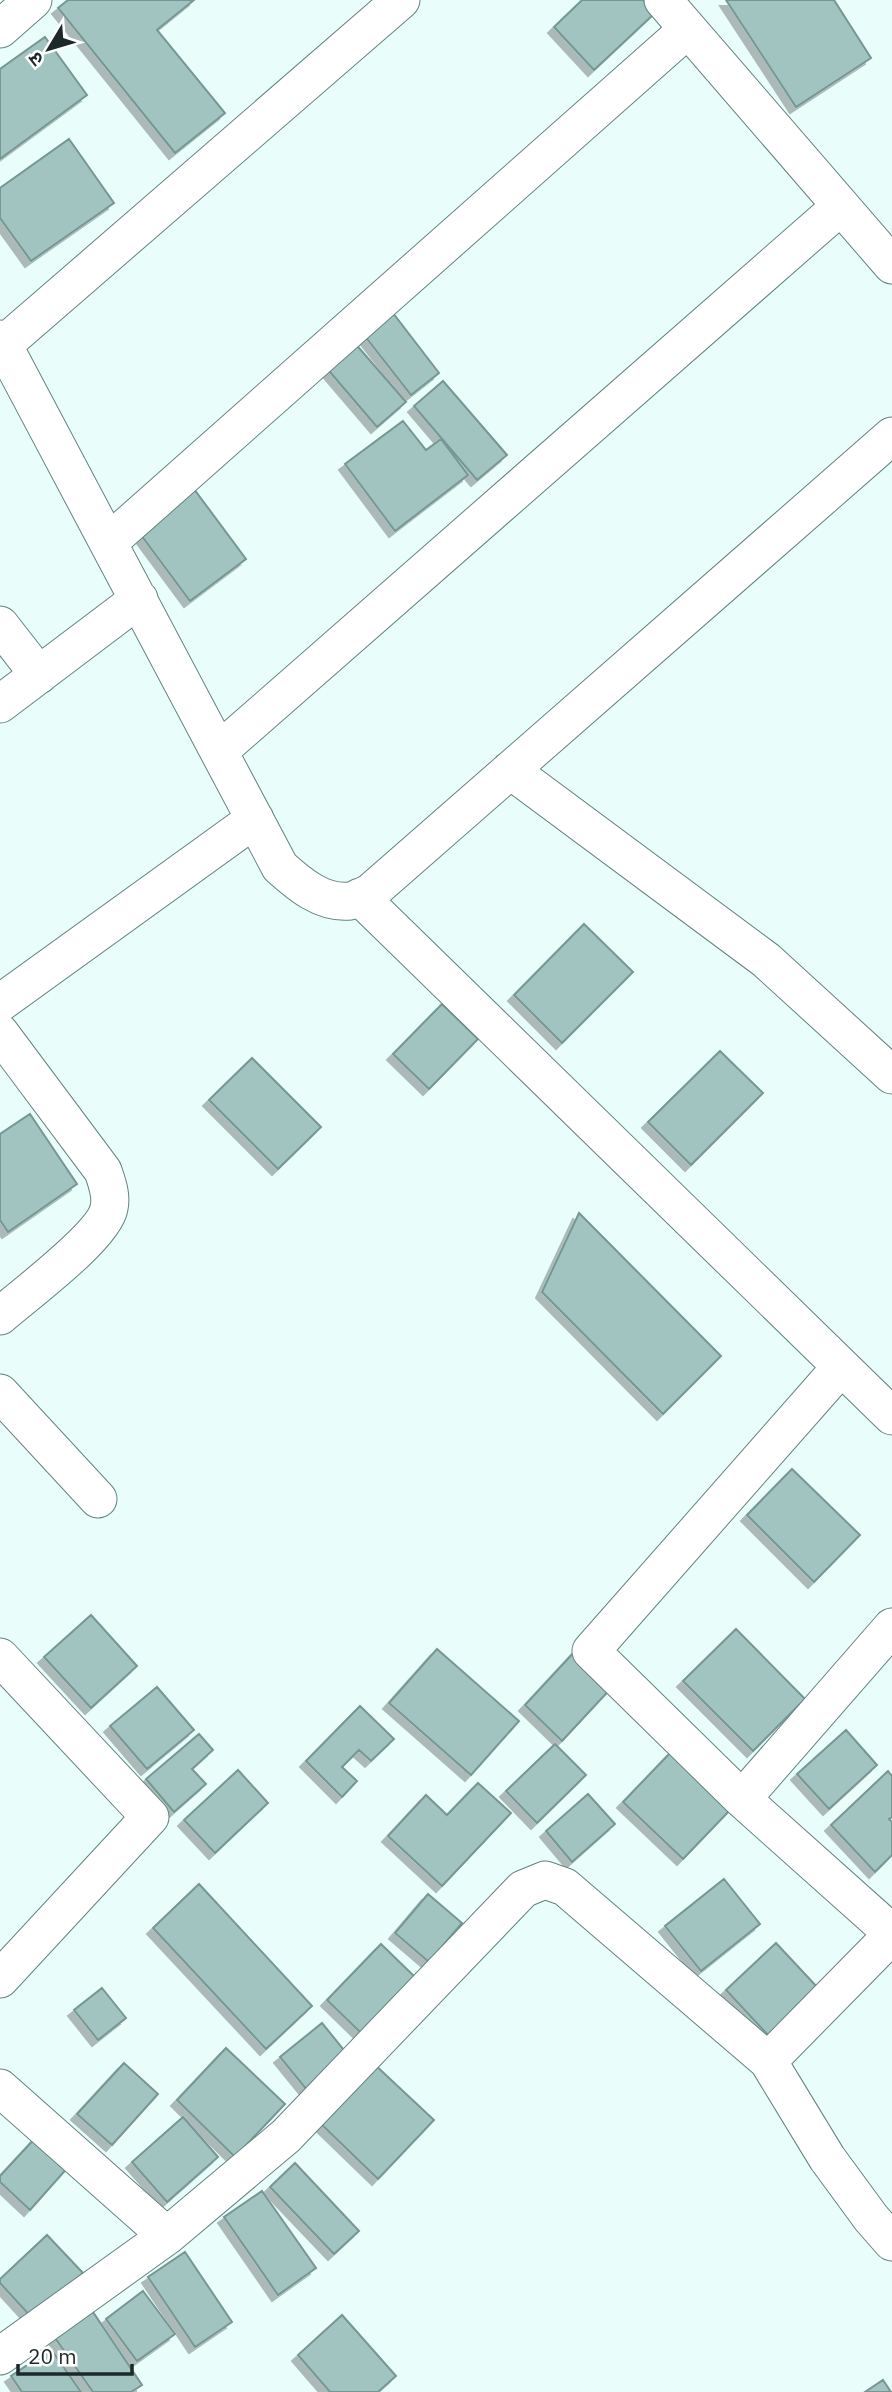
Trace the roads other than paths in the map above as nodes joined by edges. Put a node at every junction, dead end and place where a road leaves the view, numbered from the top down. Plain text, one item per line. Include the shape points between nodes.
1 (33, 0) edge
2 (401, 0) edge
3 (663, 0) edge
4 (0, 29) edge
5 (688, 29) junction
6 (841, 206) junction
7 (892, 265) edge
8 (2, 342) edge
9 (892, 436) edge
10 (109, 542) junction
11 (139, 599) junction
12 (0, 625) edge
13 (38, 675) junction
14 (0, 704) edge
15 (219, 751) junction
16 (510, 770) junction
17 (255, 819) junction
18 (360, 897) junction
19 (0, 1003) edge
20 (0, 1033) edge
21 (892, 1075) edge
22 (0, 1316) edge
23 (842, 1367) junction
24 (0, 1393) edge
25 (892, 1416) edge
26 (98, 1499) dead end
27 (892, 1627) edge
28 (0, 1657) edge
29 (743, 1799) junction
30 (892, 1934) edge
31 (0, 1979) edge
32 (768, 2061) junction
33 (0, 2088) edge
34 (167, 2236) junction
35 (892, 2242) edge
36 (7, 2341) edge

1 - 4 street
2 - 8 street
3 - 5 street
5 - 6 street
5 - 10 street
6 - 7 street
6 - 15 street
8 - 10 street
9 - 16 street
10 - 11 street
11 - 13 street
11 - 15 street
12 - 13 street
13 - 14 street
15 - 17 street
16 - 18 street
16 - 21 street via 766,960
17 - 18 street via 280,867 303,887 329,899
17 - 19 street
18 - 23 street
20 - 22 street via 103,1171 111,1193 109,1211 96,1233
23 - 25 street
23 - 29 street via 591,1651
24 - 26 street
27 - 29 street
28 - 31 street via 150,1817
29 - 30 street
30 - 32 street
32 - 34 street via 565,1887 545,1880 523,1889 286,2136
32 - 35 street via 827,2158
33 - 34 street
34 - 36 street

